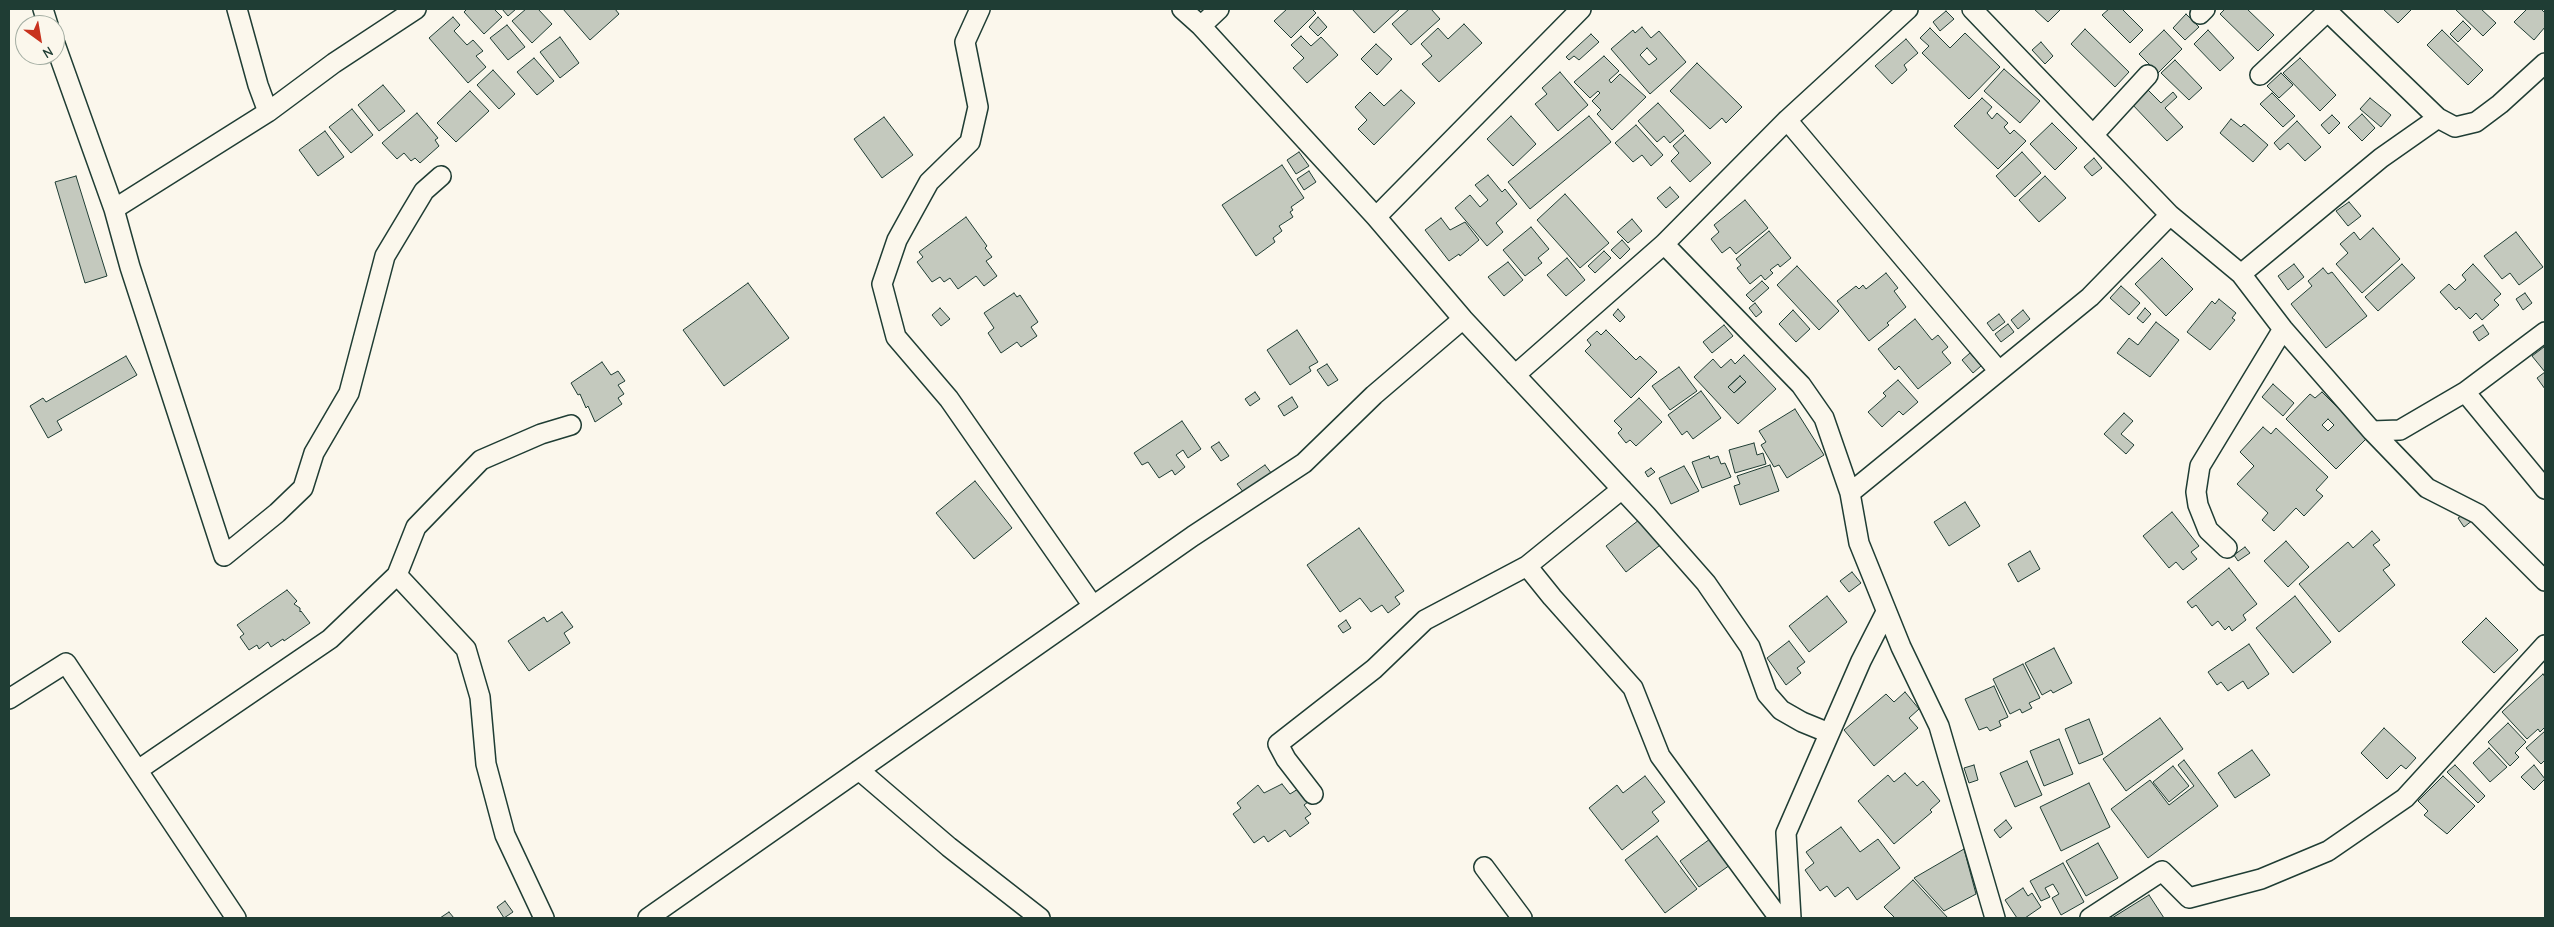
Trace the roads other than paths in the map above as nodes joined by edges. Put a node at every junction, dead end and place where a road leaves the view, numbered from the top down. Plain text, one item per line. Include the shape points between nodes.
1 (237, 9) edge
2 (416, 9) edge
3 (980, 9) edge
4 (1182, 9) edge
5 (1219, 9) edge
6 (1581, 9) edge
7 (1908, 9) edge
8 (1972, 9) edge
9 (2327, 10) edge
10 (1201, 26) junction
11 (2545, 63) edge
12 (63, 65) edge
13 (2260, 74) dead end
14 (2148, 75) dead end
15 (268, 112) junction
16 (2438, 118) junction
17 (1787, 120) junction
18 (2093, 135) junction
19 (441, 176) dead end
20 (114, 209) junction
21 (2170, 215) junction
22 (1376, 217) junction
23 (1664, 244) junction
24 (2241, 274) junction
25 (1463, 319) junction
26 (2283, 329) junction
27 (2545, 332) edge
28 (1998, 370) junction
29 (1515, 375) junction
30 (2466, 392) junction
31 (571, 426) dead end
32 (2372, 430) junction
33 (1622, 489) junction
34 (2545, 489) edge
35 (1850, 493) junction
36 (2227, 548) dead end
37 (1527, 566) junction
38 (397, 575) junction
39 (2545, 581) edge
40 (1093, 606) junction
41 (1886, 612) junction
42 (2545, 645) edge
43 (9, 699) edge
44 (1829, 733) junction
45 (138, 770) junction
46 (859, 770) junction
47 (1314, 794) dead end
48 (1484, 867) dead end
49 (1993, 917) edge
50 (236, 918) edge
51 (544, 918) edge
52 (648, 918) edge
53 (1040, 918) edge
54 (1522, 918) edge
55 (1779, 918) edge
56 (1791, 918) edge
57 (2090, 918) edge

1 - 15 street
2 - 15 street via 334,63
3 - 40 street via 965,42 978,107 970,142 929,182 897,240 882,284 896,337 950,399
4 - 10 street
5 - 10 street
6 - 22 street
7 - 17 street
8 - 18 street
9 - 13 street
9 - 16 street
10 - 22 street
11 - 16 street via 2476,122 2455,127
12 - 20 street
14 - 18 street
15 - 20 street
16 - 24 street via 2381,158
17 - 23 street
17 - 28 street
18 - 21 street
19 - 20 street via 424,191 385,256 348,392 314,453 303,488 224,556
21 - 24 street
21 - 28 street via 2090,297
22 - 25 street
23 - 29 street
23 - 35 street via 1802,385 1824,418
24 - 26 street
25 - 29 street
25 - 40 street via 1374,395 1304,463
26 - 32 street
26 - 36 street via 2200,466 2196,492 2200,512 2208,530
27 - 30 street
28 - 35 street
29 - 33 street
30 - 32 street via 2400,430
30 - 34 street
31 - 38 street via 541,434 481,460 416,527
32 - 39 street via 2427,488 2478,514
33 - 37 street
33 - 44 street via 1706,583 1750,647 1767,694 1781,710
35 - 41 street via 1859,543
37 - 47 street via 1425,620 1374,669 1278,744
37 - 55 street via 1633,688 1660,756
38 - 45 street via 330,639
38 - 51 street via 466,648 480,697 486,764 505,835
40 - 46 street
41 - 44 street
41 - 49 street via 1939,726
42 - 57 street via 2404,798 2328,851 2262,879 2189,898 2162,871
43 - 45 street via 66,663
44 - 56 street via 1786,833
45 - 50 street
46 - 52 street
46 - 53 street via 949,847
48 - 54 street

